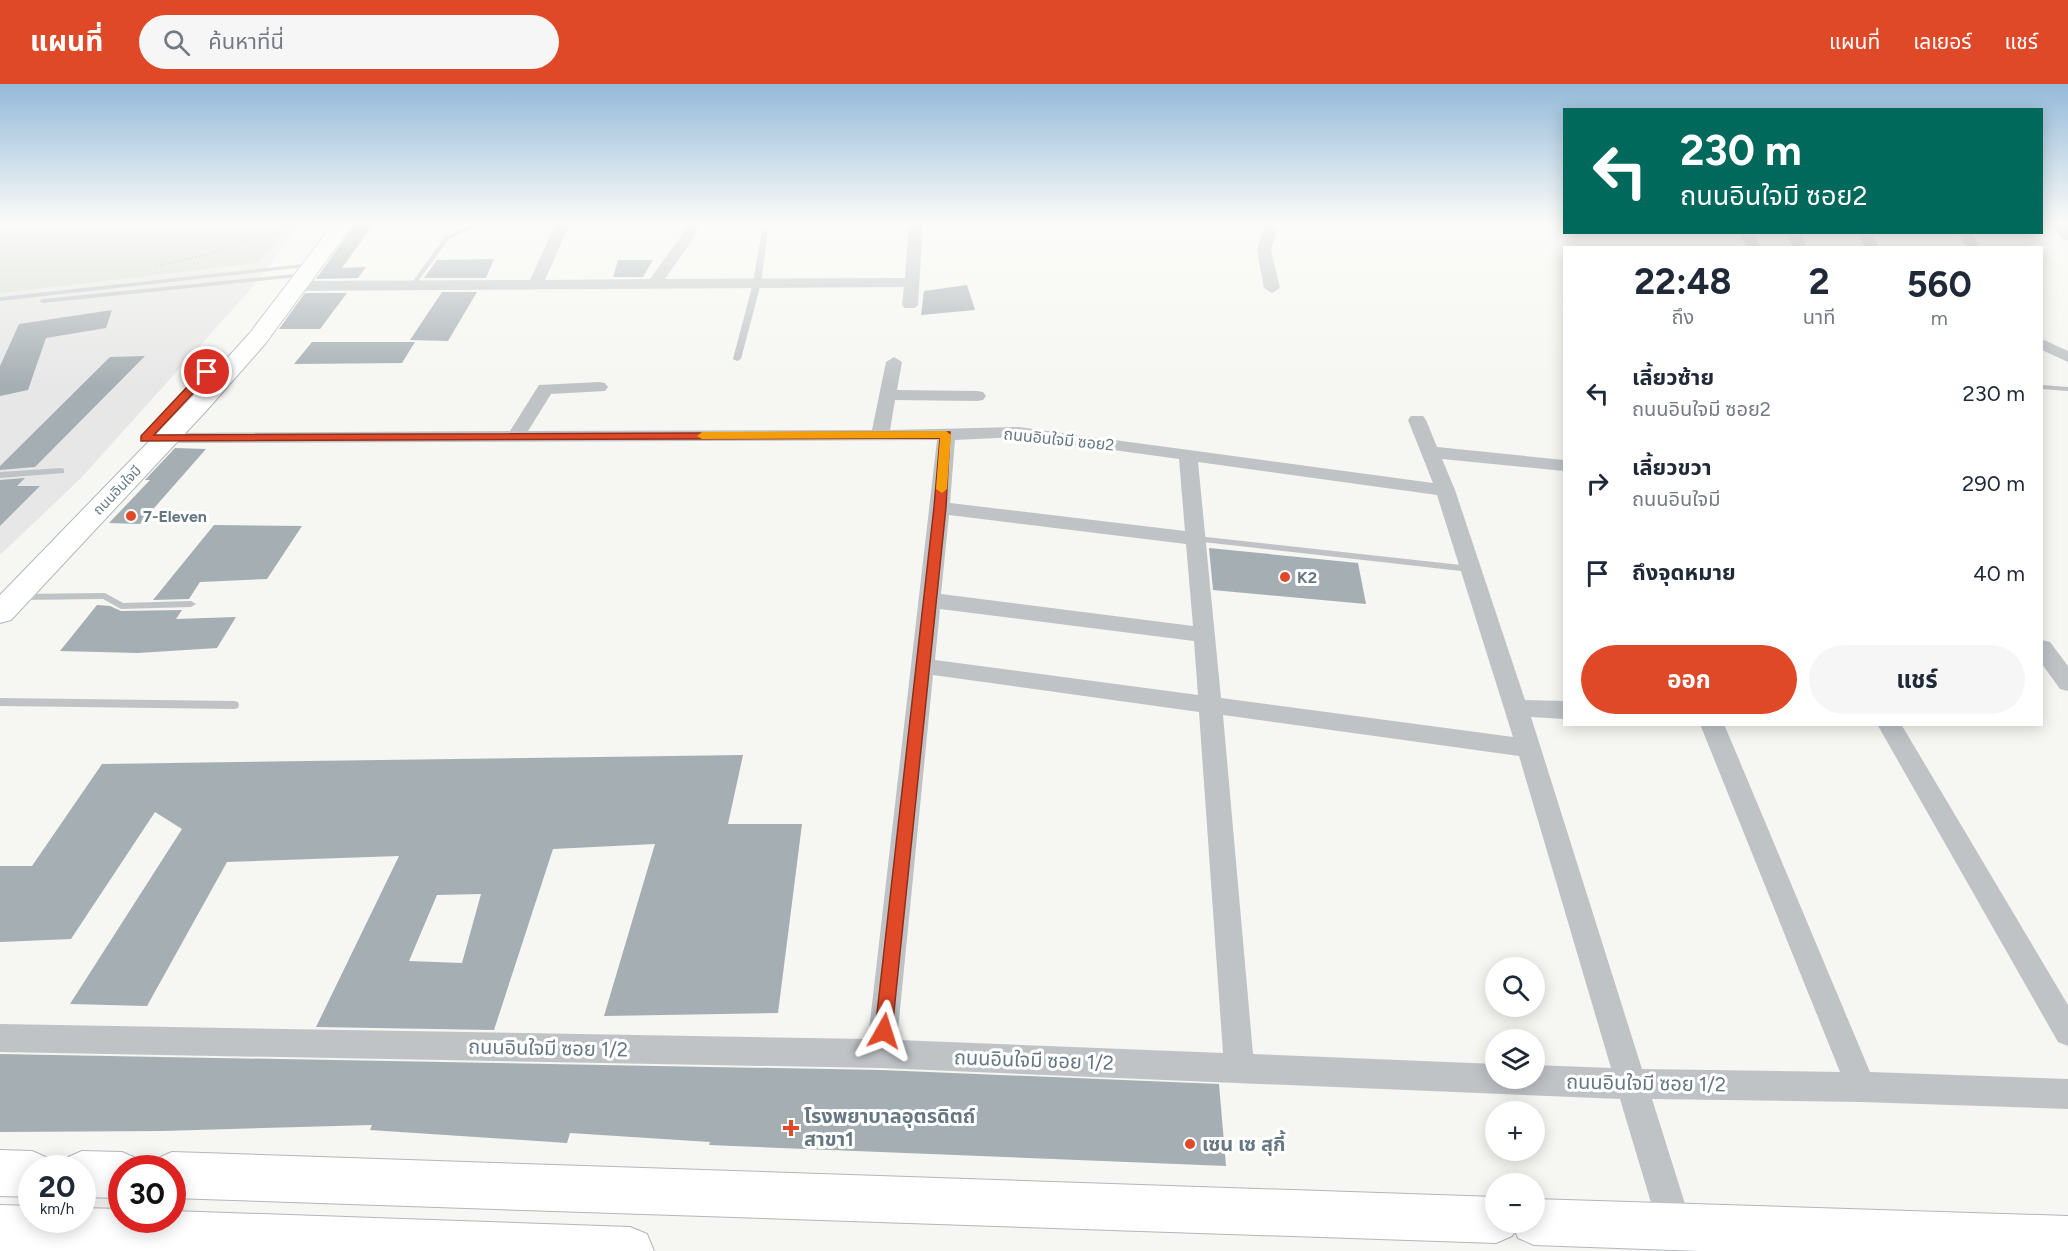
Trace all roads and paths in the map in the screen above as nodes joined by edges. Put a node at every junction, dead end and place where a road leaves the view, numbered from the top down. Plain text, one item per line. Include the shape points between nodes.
1 (263, 277) edge
2 (263, 277) edge
3 (297, 277) edge
4 (332, 277) edge
5 (418, 277) edge
6 (539, 277) edge
7 (659, 277) edge
8 (758, 277) edge
9 (913, 277) edge
10 (1270, 277) edge
11 (913, 282) junction
12 (757, 283) junction
13 (536, 284) junction
14 (654, 284) junction
15 (412, 286) junction
16 (1272, 288) dead end
17 (5, 302) edge
18 (910, 305) dead end
19 (2043, 344) edge
20 (2068, 357) edge
21 (737, 359) dead end
22 (894, 362) dead end
23 (599, 387) dead end
24 (2043, 387) edge
25 (2068, 389) edge
26 (888, 395) junction
27 (977, 396) dead end
28 (1417, 420) dead end
29 (880, 435) junction
30 (946, 435) junction
31 (516, 436) junction
32 (155, 438) junction
33 (1430, 452) junction
34 (1188, 456) junction
35 (1563, 465) edge
36 (61, 471) dead end
37 (0, 475) edge
38 (1445, 490) junction
39 (940, 507) junction
40 (1197, 539) junction
41 (1470, 569) junction
42 (5, 599) edge
43 (929, 600) junction
44 (191, 604) dead end
45 (1205, 635) junction
46 (2043, 649) edge
47 (923, 666) junction
48 (2068, 683) edge
49 (0, 702) edge
50 (234, 705) dead end
51 (1210, 705) junction
52 (1516, 708) junction
53 (1563, 710) edge
54 (1713, 726) edge
55 (1891, 726) edge
56 (1527, 748) junction
57 (2068, 1032) edge
58 (1, 1039) edge
59 (881, 1054) junction
60 (1239, 1068) junction
61 (1630, 1084) junction
62 (1861, 1087) junction
63 (2068, 1094) edge
64 (0, 1173) edge
65 (18, 1174) edge
66 (186, 1176) edge
67 (1485, 1220) edge
68 (1545, 1222) edge
69 (1675, 1226) junction
70 (0, 1228) edge
71 (2068, 1240) edge
72 (127, 1242) edge
73 (630, 1251) edge

1 - 17 lane
2 - 17 lane
3 - 32 main road, ถนนอินใจมี via 257,339
4 - 15 street
5 - 15 lane
6 - 13 street
7 - 14 street
8 - 12 lane
9 - 11 street
10 - 16 street
11 - 12 street
11 - 18 street
12 - 14 street
12 - 21 lane
13 - 14 street
13 - 15 street
19 - 20 street
22 - 26 street
23 - 31 street via 545,389
24 - 25 lane
26 - 27 street
26 - 29 street
28 - 33 street
29 - 30 street, ถนนอินใจมี ซอย2
29 - 31 street, ถนนอินใจมี ซอย2
30 - 34 street, ถนนอินใจมี ซอย2 via 1018,432
30 - 39 street
31 - 32 street, ถนนอินใจมี ซอย2
32 - 42 main road, ถนนอินใจมี
33 - 35 street
33 - 38 street
34 - 38 street, ถนนอินใจมี ซอย2
34 - 40 street
36 - 37 lane
38 - 41 street
39 - 40 street
39 - 43 street
40 - 41 lane
40 - 45 street
41 - 52 street
42 - 44 lane via 105,596 121,606
43 - 45 street
43 - 47 street
45 - 51 street
46 - 48 street
47 - 51 street
47 - 59 street
49 - 50 lane
51 - 56 street
51 - 60 street
52 - 53 street
52 - 56 street
54 - 62 street
55 - 57 street
56 - 61 street
58 - 59 street, ถนนอินใจมี ซอย 1/2
59 - 60 street, ถนนอินใจมี ซอย 1/2
60 - 61 street, ถนนอินใจมี ซอย 1/2
61 - 62 street, ถนนอินใจมี ซอย 1/2
61 - 69 street
62 - 63 street, ถนนอินใจมี ซอย 1/2
64 - 65 main road
66 - 67 main road
68 - 69 main road
69 - 71 main road
70 - 72 main road
72 - 73 main road

